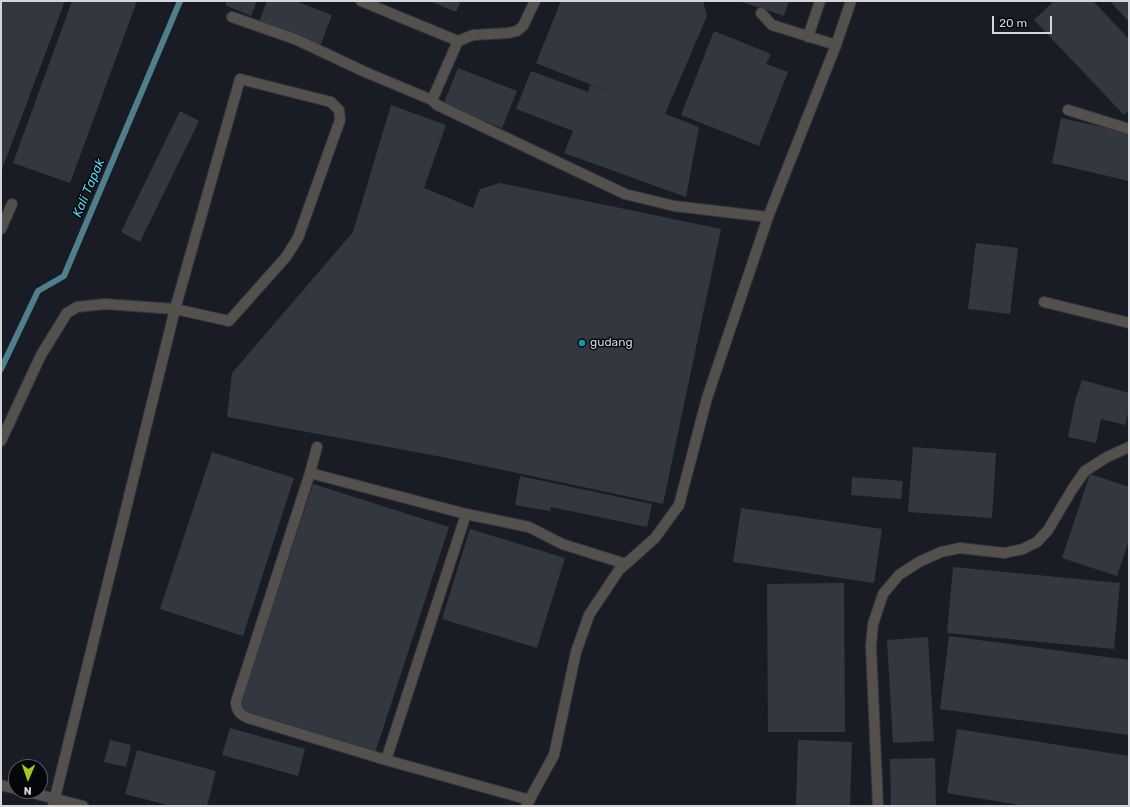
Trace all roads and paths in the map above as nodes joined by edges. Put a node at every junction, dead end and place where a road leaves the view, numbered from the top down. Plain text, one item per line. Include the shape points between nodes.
1 (361, 1) edge
2 (535, 1) edge
3 (820, 1) edge
4 (851, 1) edge
5 (761, 13) dead end
6 (232, 17) dead end
7 (808, 37) junction
8 (458, 41) junction
9 (836, 45) junction
10 (432, 100) junction
11 (1068, 110) dead end
12 (1129, 129) edge
13 (12, 204) dead end
14 (768, 217) junction
15 (1, 229) edge
16 (1044, 302) dead end
17 (175, 309) junction
18 (1129, 323) edge
19 (1, 441) edge
20 (317, 447) dead end
21 (1129, 447) edge
22 (310, 473) junction
23 (466, 514) junction
24 (626, 564) junction
25 (386, 760) junction
26 (54, 802) edge
27 (528, 803) edge
28 (83, 806) edge
29 (878, 806) edge

1 - 8 lane
2 - 8 lane via 523,26 517,31 473,35
3 - 7 lane
4 - 9 lane
5 - 7 lane via 772,25
6 - 10 lane via 294,39
7 - 9 lane
8 - 10 lane
9 - 14 lane
10 - 14 lane via 445,109 625,194 674,206
11 - 12 lane
13 - 15 lane
14 - 24 lane via 707,398 679,505 655,538
16 - 18 lane
17 - 17 lane via 229,321 286,257 298,238 340,120 339,110 331,102 240,79
17 - 19 lane via 105,304 78,308 67,313 41,355
17 - 26 lane
20 - 22 lane
21 - 29 lane via 1085,471 1048,530 1037,542 1023,549 1004,553 960,548 941,552 899,575 883,594 873,624 871,646
22 - 23 lane
22 - 25 lane via 236,702 237,710 239,714 248,718
23 - 24 lane via 529,528 562,544
23 - 25 lane
24 - 27 lane via 589,615 576,652 554,755
25 - 27 lane
26 - 28 lane

